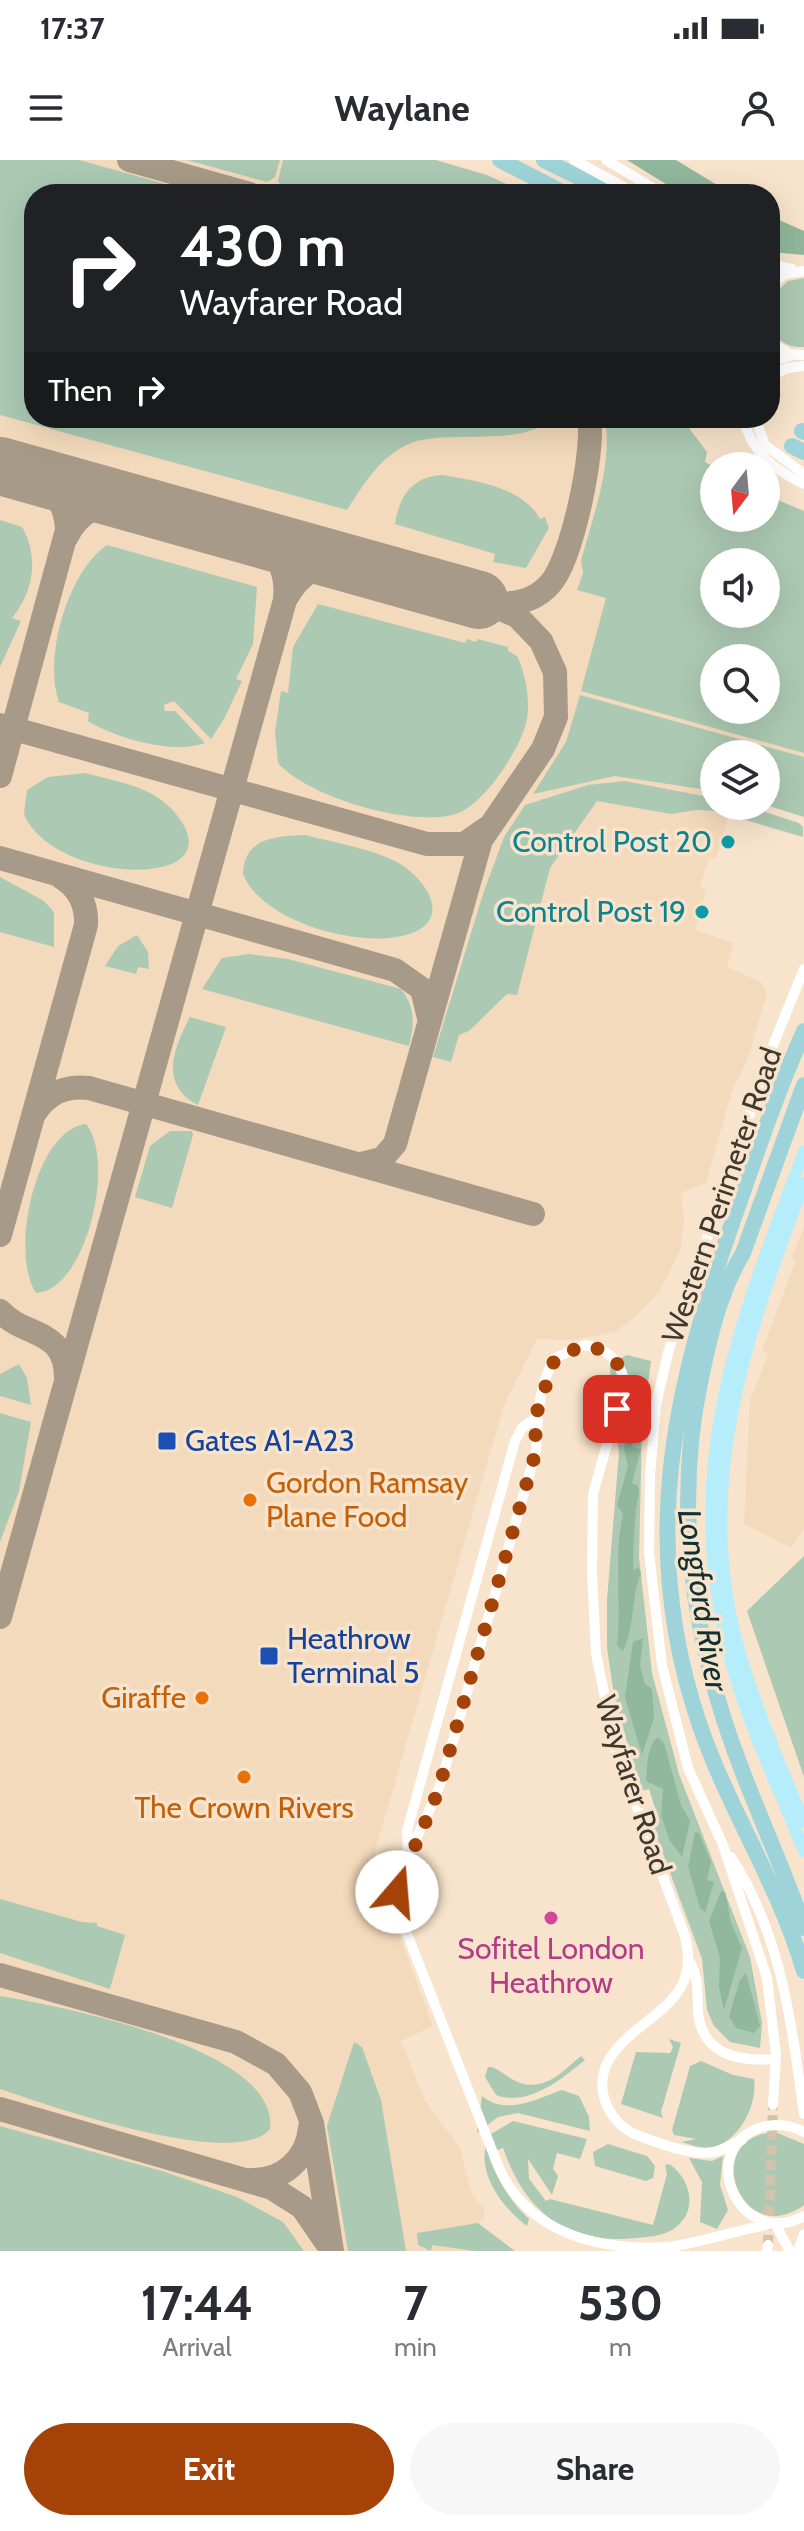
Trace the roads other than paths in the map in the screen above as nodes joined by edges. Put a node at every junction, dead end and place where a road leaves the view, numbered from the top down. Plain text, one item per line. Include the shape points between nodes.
1 (574, 160) edge
2 (606, 160) edge
3 (618, 184) edge
4 (646, 184) edge
5 (780, 266) edge
6 (801, 271) edge
7 (780, 278) edge
8 (780, 349) edge
9 (803, 359) edge
10 (780, 361) edge
11 (780, 372) edge
12 (747, 428) edge
13 (759, 428) edge
14 (804, 474) edge
15 (804, 484) edge
16 (804, 969) edge
17 (804, 1151) edge
18 (804, 1183) edge
19 (536, 1415) junction
20 (804, 1822) edge
21 (723, 1845) junction
22 (804, 1851) edge
23 (408, 1856) junction
24 (690, 1962) junction
25 (776, 2059) junction
26 (773, 2105) tunnel mouth
27 (804, 2114) edge
28 (804, 2132) edge
29 (742, 2140) junction
30 (804, 2216) edge
31 (773, 2224) junction
32 (804, 2234) edge
33 (790, 2251) edge
34 (798, 2251) edge

1 - 3 street
2 - 4 street
5 - 6 street
6 - 7 street
8 - 9 street
9 - 10 street
9 - 11 street
12 - 15 street via 758,453
13 - 14 street via 765,445
16 - 21 street, Western Perimeter Road via 674,1332 661,1375 651,1445 649,1553 662,1665 688,1768
17 - 22 main road via 728,1367 717,1421 711,1517 730,1657
18 - 20 main road via 743,1355 728,1422 722,1494 728,1588 741,1654
19 - 23 street, Wayfarer Road via 536,1451 446,1764 426,1823
19 - 23 street via 515,1441 407,1831
19 - 24 street, Wayfarer Road via 555,1358 585,1345 599,1348 619,1364 624,1395 593,1494 596,1654 616,1751
21 - 25 street, Western Perimeter Road via 767,1978
21 - 27 street, Western Perimeter Road via 753,1891 775,1950 792,2018
23 - 31 street, Wayfarer Road via 397,1892 400,1916 515,2197 531,2213 582,2243 627,2249 668,2247
24 - 25 street, Wayfarer Road via 697,1977 701,2027 710,2043 740,2060
24 - 29 street via 667,2005 610,2059 602,2085 607,2108 630,2132 691,2151 712,2153
25 - 26 street, Western Perimeter Road
28 - 29 street via 773,2125
29 - 31 street via 729,2163 730,2188 745,2212
30 - 31 street, Wayfarer Road
31 - 33 street
32 - 34 street

